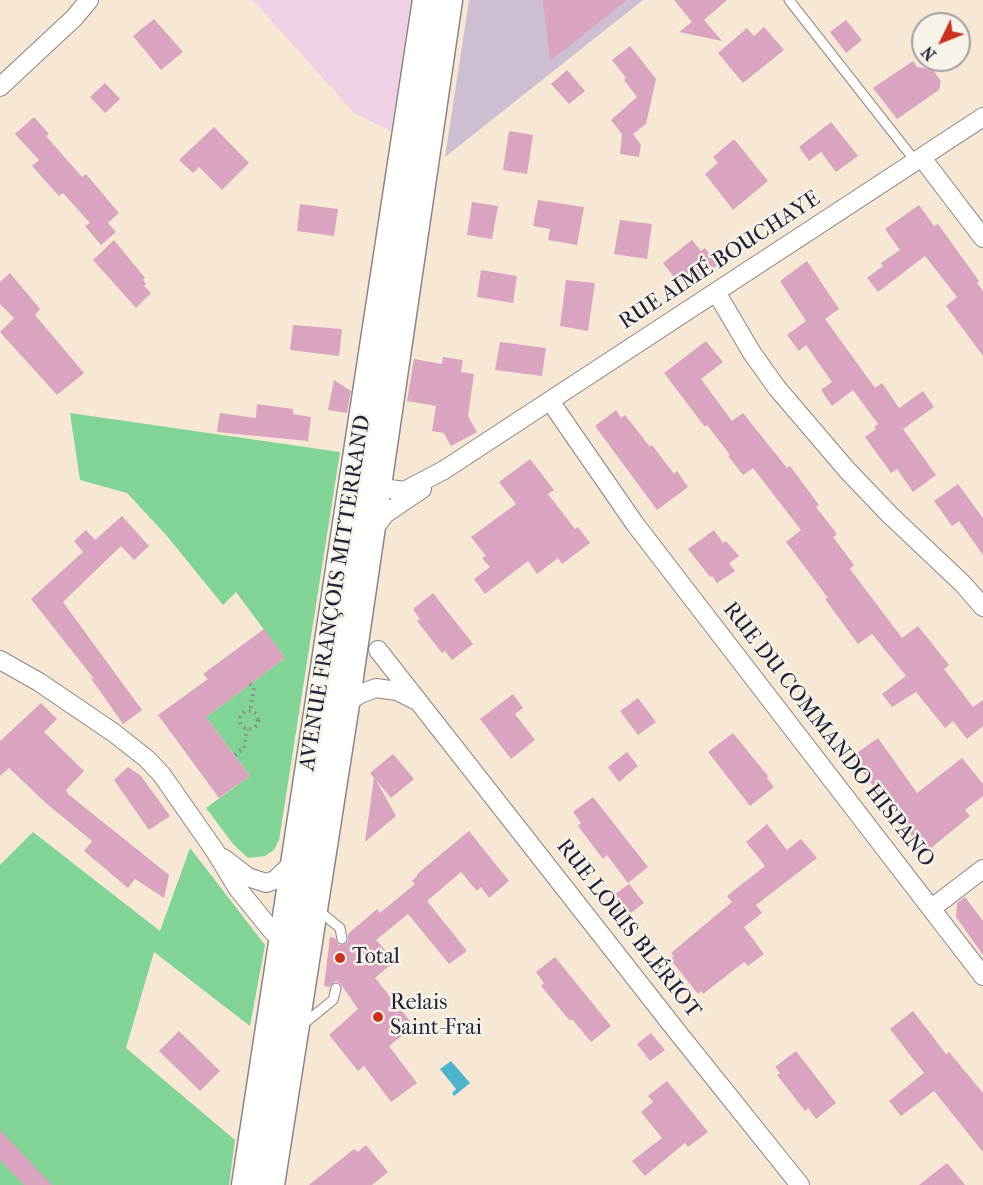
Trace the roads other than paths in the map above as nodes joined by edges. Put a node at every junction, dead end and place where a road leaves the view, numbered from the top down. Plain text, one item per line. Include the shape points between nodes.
1 (89, 0) edge
2 (427, 0) edge
3 (448, 0) edge
4 (789, 0) edge
5 (0, 87) edge
6 (983, 117) edge
7 (919, 160) junction
8 (983, 238) edge
9 (716, 292) junction
10 (550, 401) junction
11 (444, 470) junction
12 (376, 488) junction
13 (369, 536) junction
14 (983, 606) edge
15 (378, 650) dead end
16 (0, 660) edge
17 (419, 702) junction
18 (345, 704) junction
19 (215, 851) junction
20 (296, 860) junction
21 (983, 869) edge
22 (314, 906) junction
23 (932, 908) junction
24 (284, 937) junction
25 (342, 939) dead end
26 (983, 976) edge
27 (336, 988) dead end
28 (294, 1032) junction
29 (246, 1185) edge
30 (270, 1185) edge
31 (800, 1185) edge

1 - 5 street
2 - 20 main road, AVENUE FRANÇOIS MITTERRAND
3 - 12 main road, AVENUE FRANÇOIS MITTERRAND
4 - 7 lane
6 - 7 street, RUE AIMÉ BOUCHAYE
7 - 8 street
7 - 9 street, RUE AIMÉ BOUCHAYE
9 - 10 street, RUE AIMÉ BOUCHAYE
9 - 14 street via 777,388 883,507
10 - 11 street, RUE AIMÉ BOUCHAYE
10 - 23 street, RUE DU COMMANDO HISPANO via 635,524
11 - 12 street, RUE AIMÉ BOUCHAYE via 404,491
11 - 13 street via 385,514
12 - 13 main road, AVENUE FRANÇOIS MITTERRAND
13 - 18 main road, AVENUE FRANÇOIS MITTERRAND
15 - 17 street, RUE LOUIS BLÉRIOT
16 - 19 street via 127,741 162,775
17 - 18 street, RUE LOUIS BLÉRIOT via 397,691 376,688
17 - 31 street, RUE LOUIS BLÉRIOT
18 - 22 main road, AVENUE FRANÇOIS MITTERRAND
19 - 20 street via 248,877 266,883
19 - 24 street via 256,912 273,932
20 - 24 main road, AVENUE FRANÇOIS MITTERRAND
21 - 23 street
22 - 25 lane via 340,928
22 - 28 main road, AVENUE FRANÇOIS MITTERRAND
23 - 26 street, RUE DU COMMANDO HISPANO
24 - 29 main road, AVENUE FRANÇOIS MITTERRAND
27 - 28 lane via 333,1000
28 - 30 main road, AVENUE FRANÇOIS MITTERRAND

